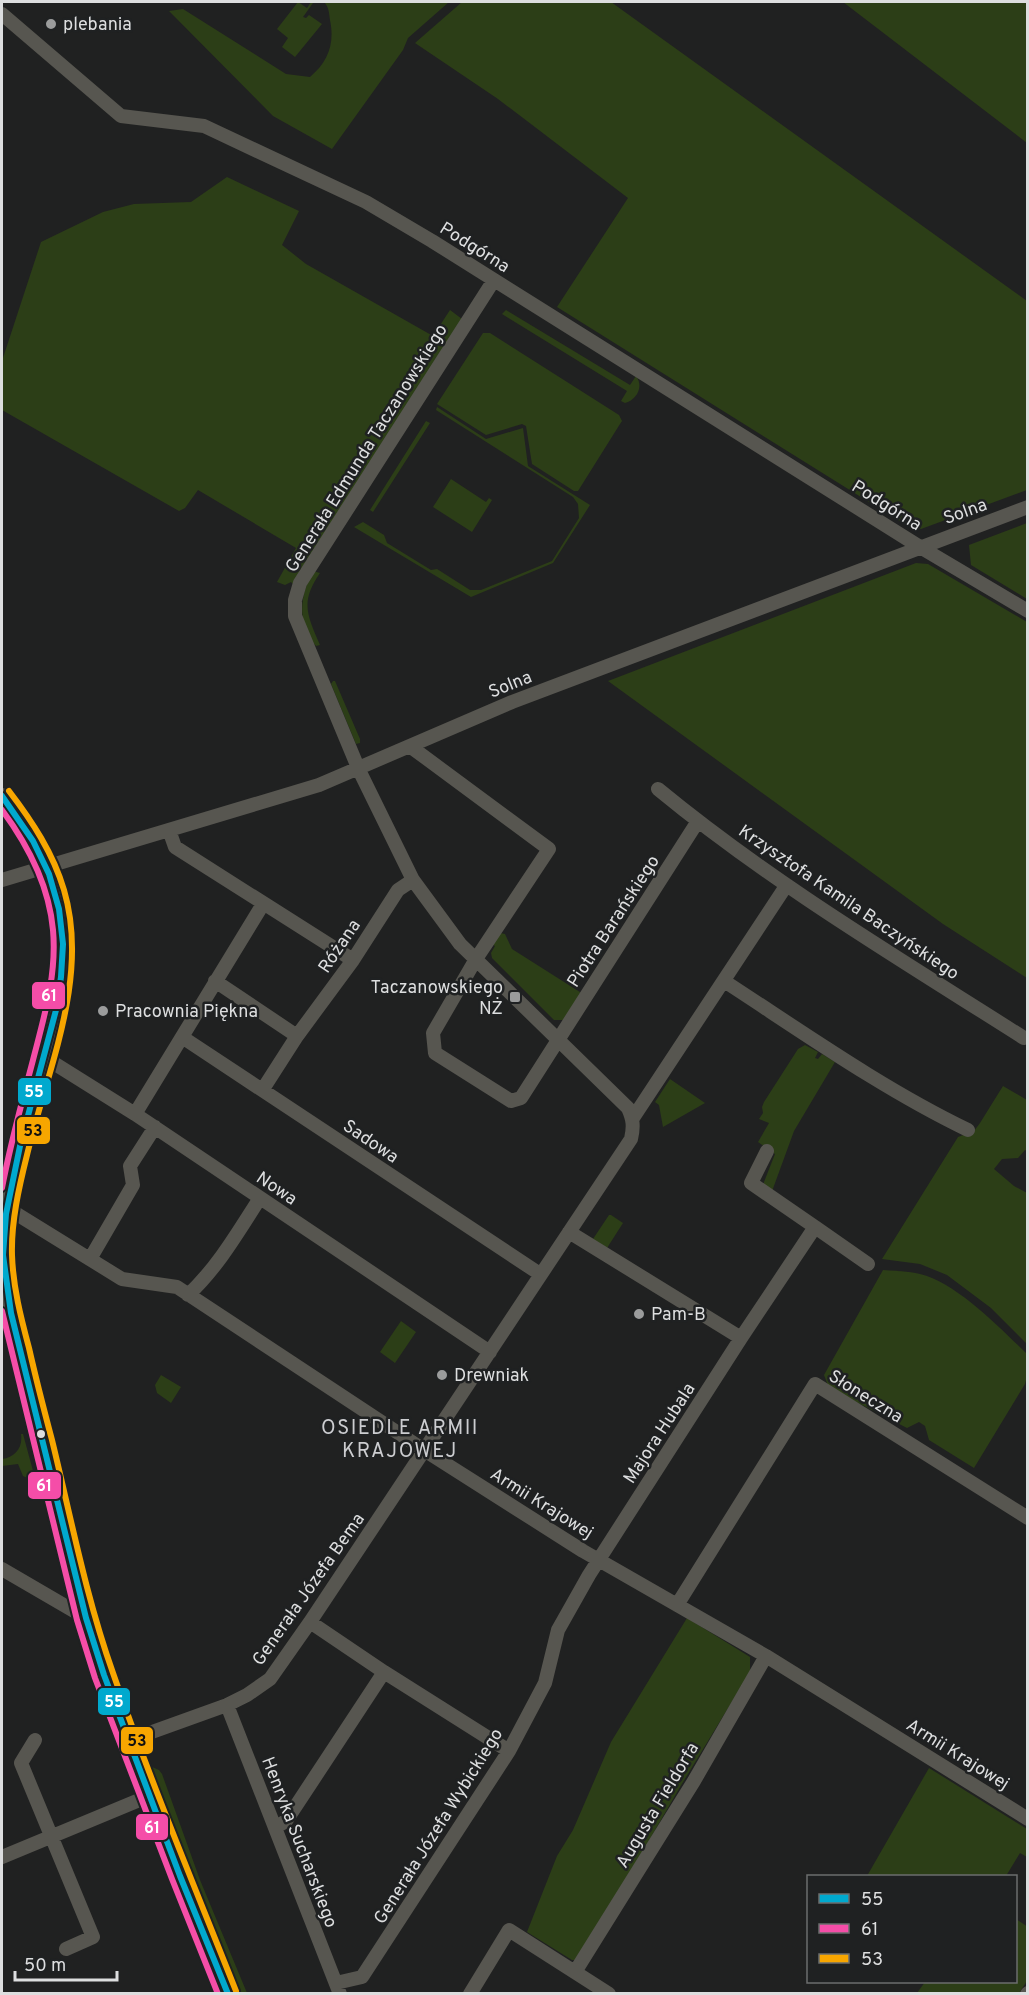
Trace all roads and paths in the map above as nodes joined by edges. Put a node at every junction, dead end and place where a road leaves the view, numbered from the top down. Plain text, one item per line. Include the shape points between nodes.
1 (2, 14) edge
2 (494, 280) junction
3 (1028, 507) edge
4 (920, 547) junction
5 (1028, 611) edge
6 (411, 747) junction
7 (359, 770) junction
8 (658, 789) dead end
9 (2, 796) edge
10 (698, 821) junction
11 (169, 830) junction
12 (46, 868) junction
13 (2, 880) edge
14 (413, 880) junction
15 (786, 885) junction
16 (263, 904) junction
17 (476, 959) junction
18 (353, 960) junction
19 (215, 981) junction
20 (724, 981) junction
21 (182, 1036) junction
22 (297, 1036) junction
23 (1024, 1038) dead end
24 (559, 1039) junction
25 (44, 1057) junction
26 (263, 1089) junction
27 (135, 1114) junction
28 (633, 1118) junction
29 (155, 1127) junction
30 (968, 1130) dead end
31 (766, 1152) dead end
32 (260, 1198) junction
33 (7, 1208) junction
34 (814, 1227) junction
35 (569, 1232) junction
36 (90, 1259) junction
37 (868, 1264) dead end
38 (540, 1274) junction
39 (189, 1295) junction
40 (741, 1338) junction
41 (490, 1352) junction
42 (424, 1450) junction
43 (1028, 1518) edge
44 (599, 1560) junction
45 (2, 1569) edge
46 (677, 1605) junction
47 (86, 1618) junction
48 (310, 1622) junction
49 (766, 1656) junction
50 (549, 1666) joint
51 (384, 1672) junction
52 (226, 1705) junction
53 (35, 1740) dead end
54 (127, 1742) junction
55 (509, 1751) junction
56 (149, 1796) junction
57 (1028, 1819) edge
58 (276, 1827) junction
59 (50, 1837) junction
60 (2, 1857) edge
61 (66, 1949) dead end
62 (575, 1972) junction
63 (338, 1988) edge
64 (228, 1994) edge
65 (470, 1994) edge
66 (609, 1994) edge

1 - 2 street, Podgórna via 121,116 204,126 366,201
2 - 4 street, Podgórna
2 - 7 street, Generała Edmunda Taczanowskiego via 300,584 295,600 295,616
3 - 4 street, Solna
4 - 5 street, Podgórna
4 - 6 street, Solna via 512,702
6 - 7 street, Solna
6 - 17 street via 549,849
7 - 11 street, Solna
7 - 14 street, Generała Edmunda Taczanowskiego
8 - 10 street, Krzysztofa Kamila Baczyńskiego
9 - 12 street via 30,835
10 - 15 street, Krzysztofa Kamila Baczyńskiego
10 - 24 street, Piotra Barańskiego
11 - 12 street, Solna
11 - 16 street via 175,847
12 - 13 street, Solna
12 - 25 street via 63,928 63,954 54,1020
14 - 17 street, Generała Edmunda Taczanowskiego via 460,944
14 - 18 street, Różana via 398,890
15 - 20 street
15 - 23 street, Krzysztofa Kamila Baczyńskiego
16 - 18 street
16 - 19 street
17 - 24 street, Generała Edmunda Taczanowskiego
17 - 24 street, Piotra Barańskiego via 433,1033 435,1053 511,1101 522,1098
18 - 22 street, Różana
19 - 21 street
19 - 22 street
20 - 28 street
20 - 30 street via 847,1061
21 - 26 street, Sadowa
21 - 27 street
22 - 26 street, Różana
24 - 28 street, Generała Edmunda Taczanowskiego via 628,1108
25 - 27 street, Nowa
25 - 33 street
26 - 38 street, Sadowa
27 - 29 street, Nowa
28 - 35 street via 631,1139
29 - 32 street, Nowa
29 - 36 street via 130,1166 134,1185
31 - 34 street via 751,1183
32 - 39 street via 234,1239
32 - 41 street, Nowa
33 - 36 street, Armii Krajowej
33 - 47 street via 4,1264 14,1332
34 - 37 street
34 - 40 street, Majora Hubala
35 - 38 street
35 - 40 street
36 - 39 street, Armii Krajowej via 122,1279 177,1287
38 - 41 street
39 - 42 street, Armii Krajowej
40 - 44 street, Majora Hubala
41 - 42 street
42 - 44 street, Armii Krajowej
42 - 48 street, Generała Józefa Bema
43 - 46 street, Słoneczna via 815,1384
44 - 46 street, Armii Krajowej
44 - 50 street, Majora Hubala via 558,1630
45 - 47 street
46 - 49 street, Armii Krajowej
47 - 54 street
48 - 51 street
48 - 52 street, Generała Józefa Bema via 270,1679
49 - 57 street, Armii Krajowej
49 - 62 street, Augusta Fieldorfa via 694,1781
50 - 55 street, Generała Józefa Wybickiego via 545,1683
51 - 55 street
51 - 58 street via 286,1821
52 - 54 street, Generała Józefa Bema
52 - 58 street, Henryka Sucharskiego
53 - 59 street via 21,1763
54 - 56 street
55 - 63 street, Generała Józefa Wybickiego via 362,1977
56 - 59 street
56 - 64 street
58 - 63 street, Henryka Sucharskiego
59 - 60 street
59 - 61 street via 93,1937
62 - 65 street via 509,1930
62 - 66 street

